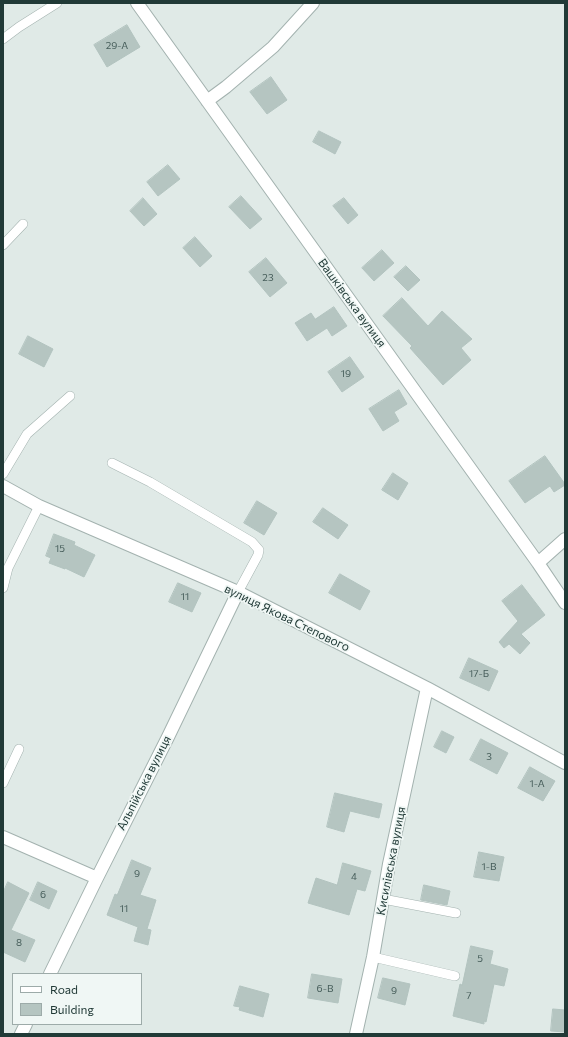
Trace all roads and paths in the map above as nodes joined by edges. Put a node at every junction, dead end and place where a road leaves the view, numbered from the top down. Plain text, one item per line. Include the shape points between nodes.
1 (57, 3) edge
2 (137, 3) edge
3 (313, 3) edge
4 (3, 39) edge
5 (207, 101) junction
6 (23, 224) dead end
7 (3, 245) edge
8 (70, 396) dead end
9 (112, 464) dead end
10 (3, 474) edge
11 (3, 486) edge
12 (39, 506) junction
13 (565, 539) edge
14 (538, 562) junction
15 (3, 588) edge
16 (238, 592) junction
17 (565, 603) edge
18 (428, 688) junction
19 (19, 749) dead end
20 (565, 763) edge
21 (3, 783) edge
22 (3, 837) edge
23 (97, 878) junction
24 (383, 899) junction
25 (456, 913) dead end
26 (373, 957) junction
27 (50, 973) edge
28 (455, 976) dead end
29 (26, 1025) edge
30 (21, 1034) edge
31 (356, 1034) edge

1 - 4 lane
2 - 5 street, Вашківська вулиця
3 - 5 street via 273,47
5 - 14 street, Вашківська вулиця
6 - 7 lane
8 - 10 lane via 27,434
9 - 16 lane via 150,482 252,542 259,550 258,555
11 - 12 street, вулиця Якова Степового
12 - 15 lane via 8,568
12 - 16 street, вулиця Якова Степового
13 - 14 street
14 - 17 street, Вашківська вулиця
16 - 18 street, вулиця Якова Степового
16 - 23 street, Альпійська вулиця
18 - 20 street, вулиця Якова Степового
18 - 24 street, Кисилівська вулиця
19 - 21 lane
22 - 23 street
23 - 27 street, Альпійська вулиця
24 - 25 lane
24 - 26 street, Кисилівська вулиця
26 - 28 lane
26 - 31 street, Кисилівська вулиця
29 - 30 street

